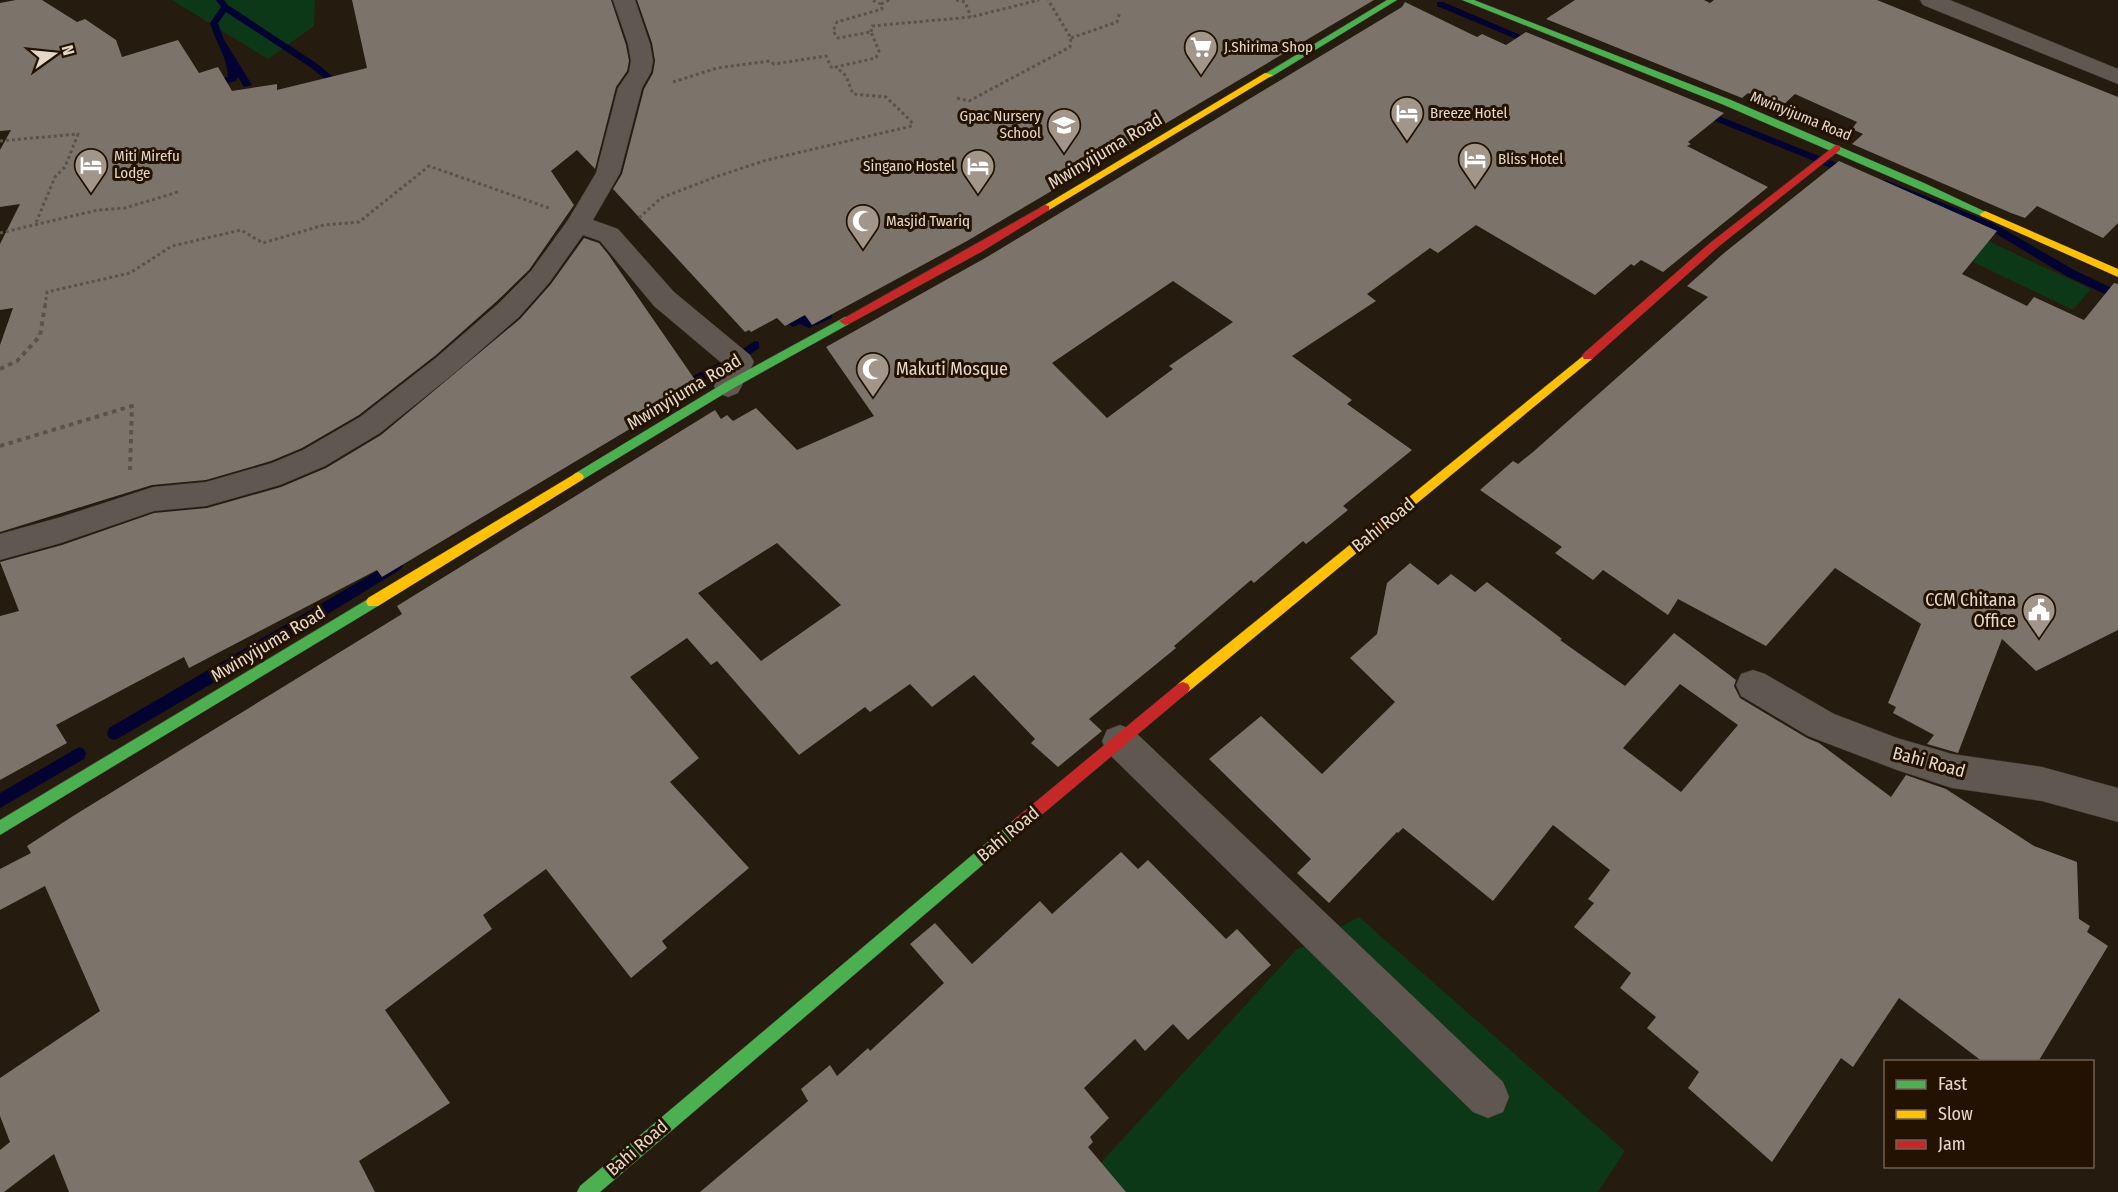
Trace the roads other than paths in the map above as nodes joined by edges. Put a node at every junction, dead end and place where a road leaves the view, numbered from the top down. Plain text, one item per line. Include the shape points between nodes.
1 (624, 0) edge
2 (1393, 0) edge
3 (1466, 0) edge
4 (1931, 0) edge
5 (2118, 77) edge
6 (1836, 148) junction
7 (578, 224) junction
8 (2118, 273) edge
9 (728, 386) junction
10 (0, 547) edge
11 (1752, 685) dead end
12 (1120, 741) junction
13 (2118, 805) edge
14 (0, 828) edge
15 (1488, 1097) dead end
16 (586, 1192) edge

1 - 7 street via 639,44 640,72 630,88 608,173
2 - 9 street, Mwinyijuma Road via 977,249
3 - 6 street, Mwinyijuma Road via 1536,24
4 - 5 street
6 - 8 street, Mwinyijuma Road
6 - 12 street, Bahi Road via 1714,244 1598,349
7 - 9 street via 609,235 664,299 740,362
7 - 10 street via 540,277 509,310 370,425 314,459 234,487 206,494 162,497
9 - 14 street, Mwinyijuma Road
11 - 13 street, Bahi Road via 1821,725 1897,754 1952,771 2042,784
12 - 15 street
12 - 16 street, Bahi Road

